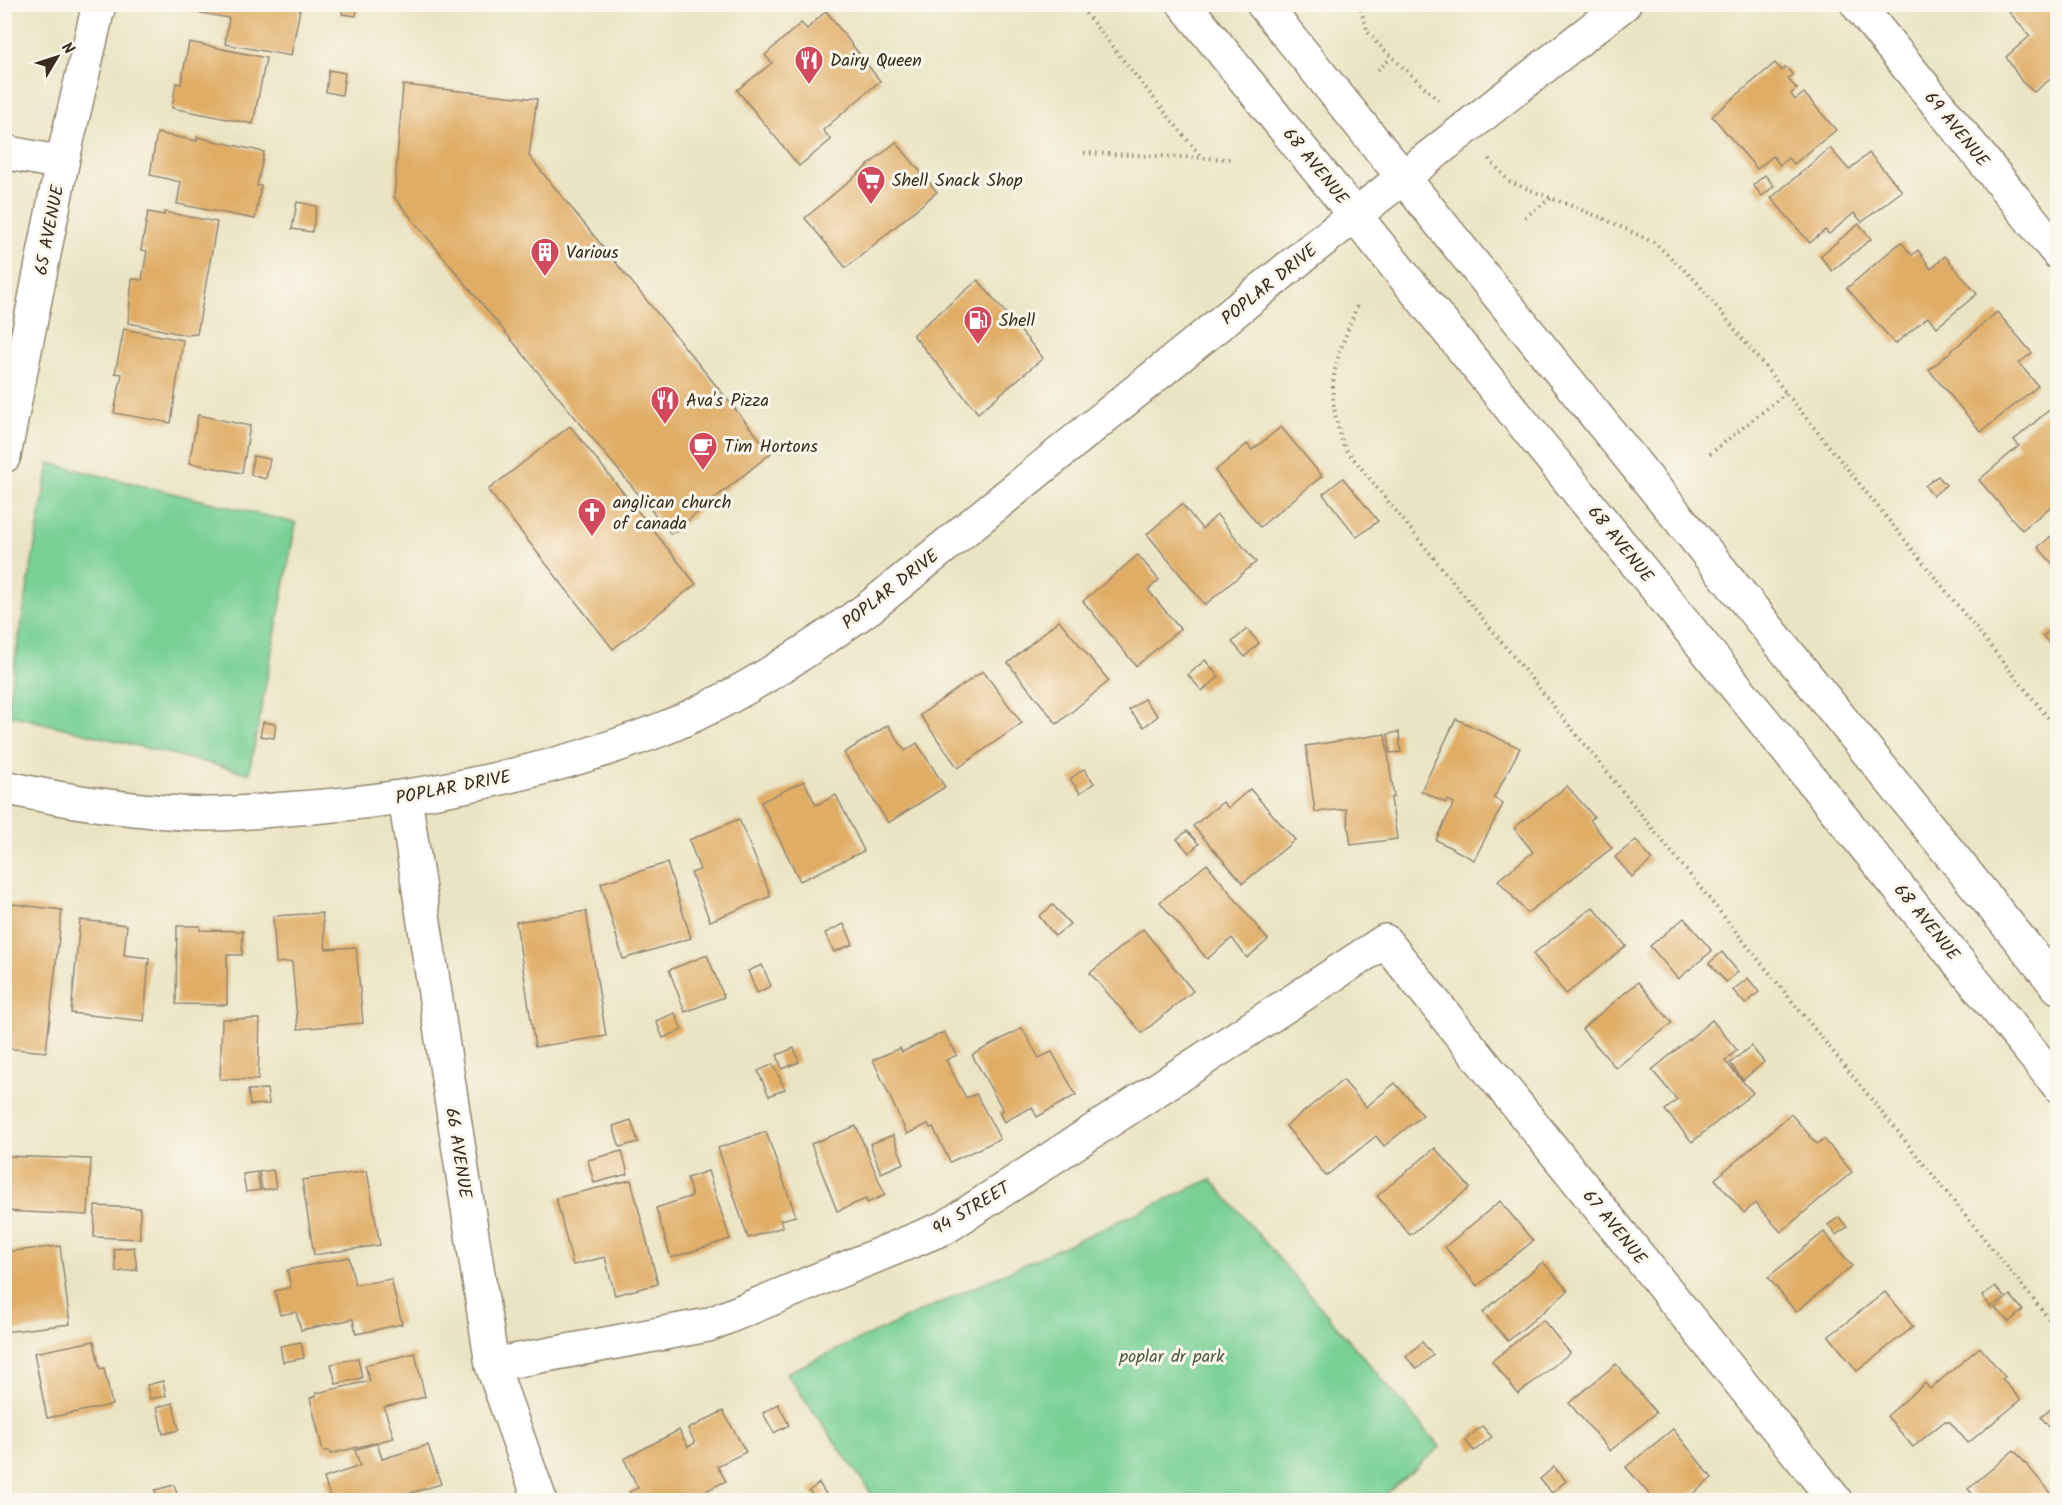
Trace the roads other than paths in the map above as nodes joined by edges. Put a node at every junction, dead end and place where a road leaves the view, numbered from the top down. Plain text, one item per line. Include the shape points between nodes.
1 (99, 4) edge
2 (1184, 4) edge
3 (1263, 4) edge
4 (1624, 4) edge
5 (1857, 4) edge
6 (4, 152) edge
7 (62, 163) junction
8 (1404, 178) junction
9 (1356, 216) junction
10 (2058, 253) edge
11 (4, 456) edge
12 (4, 787) edge
13 (405, 798) junction
14 (1395, 953) joint
15 (2058, 987) edge
16 (2058, 1084) edge
17 (492, 1365) junction
18 (540, 1500) edge
19 (1835, 1500) edge

1 - 7 street, 65 AVENUE
2 - 9 street, 68 AVENUE
3 - 8 street
4 - 8 street, POPLAR DRIVE
5 - 10 street, 69 AVENUE
6 - 7 street
7 - 11 street, 65 AVENUE
8 - 9 street, POPLAR DRIVE
8 - 15 street
9 - 13 street, POPLAR DRIVE via 870,607 799,657 658,730 495,780
9 - 16 street, 68 AVENUE
12 - 13 street, POPLAR DRIVE via 119,808 206,814
13 - 17 street, 66 AVENUE
14 - 17 street, 94 STREET via 1385,941 946,1227 708,1326
14 - 19 street, 67 AVENUE
17 - 18 street, 66 AVENUE

